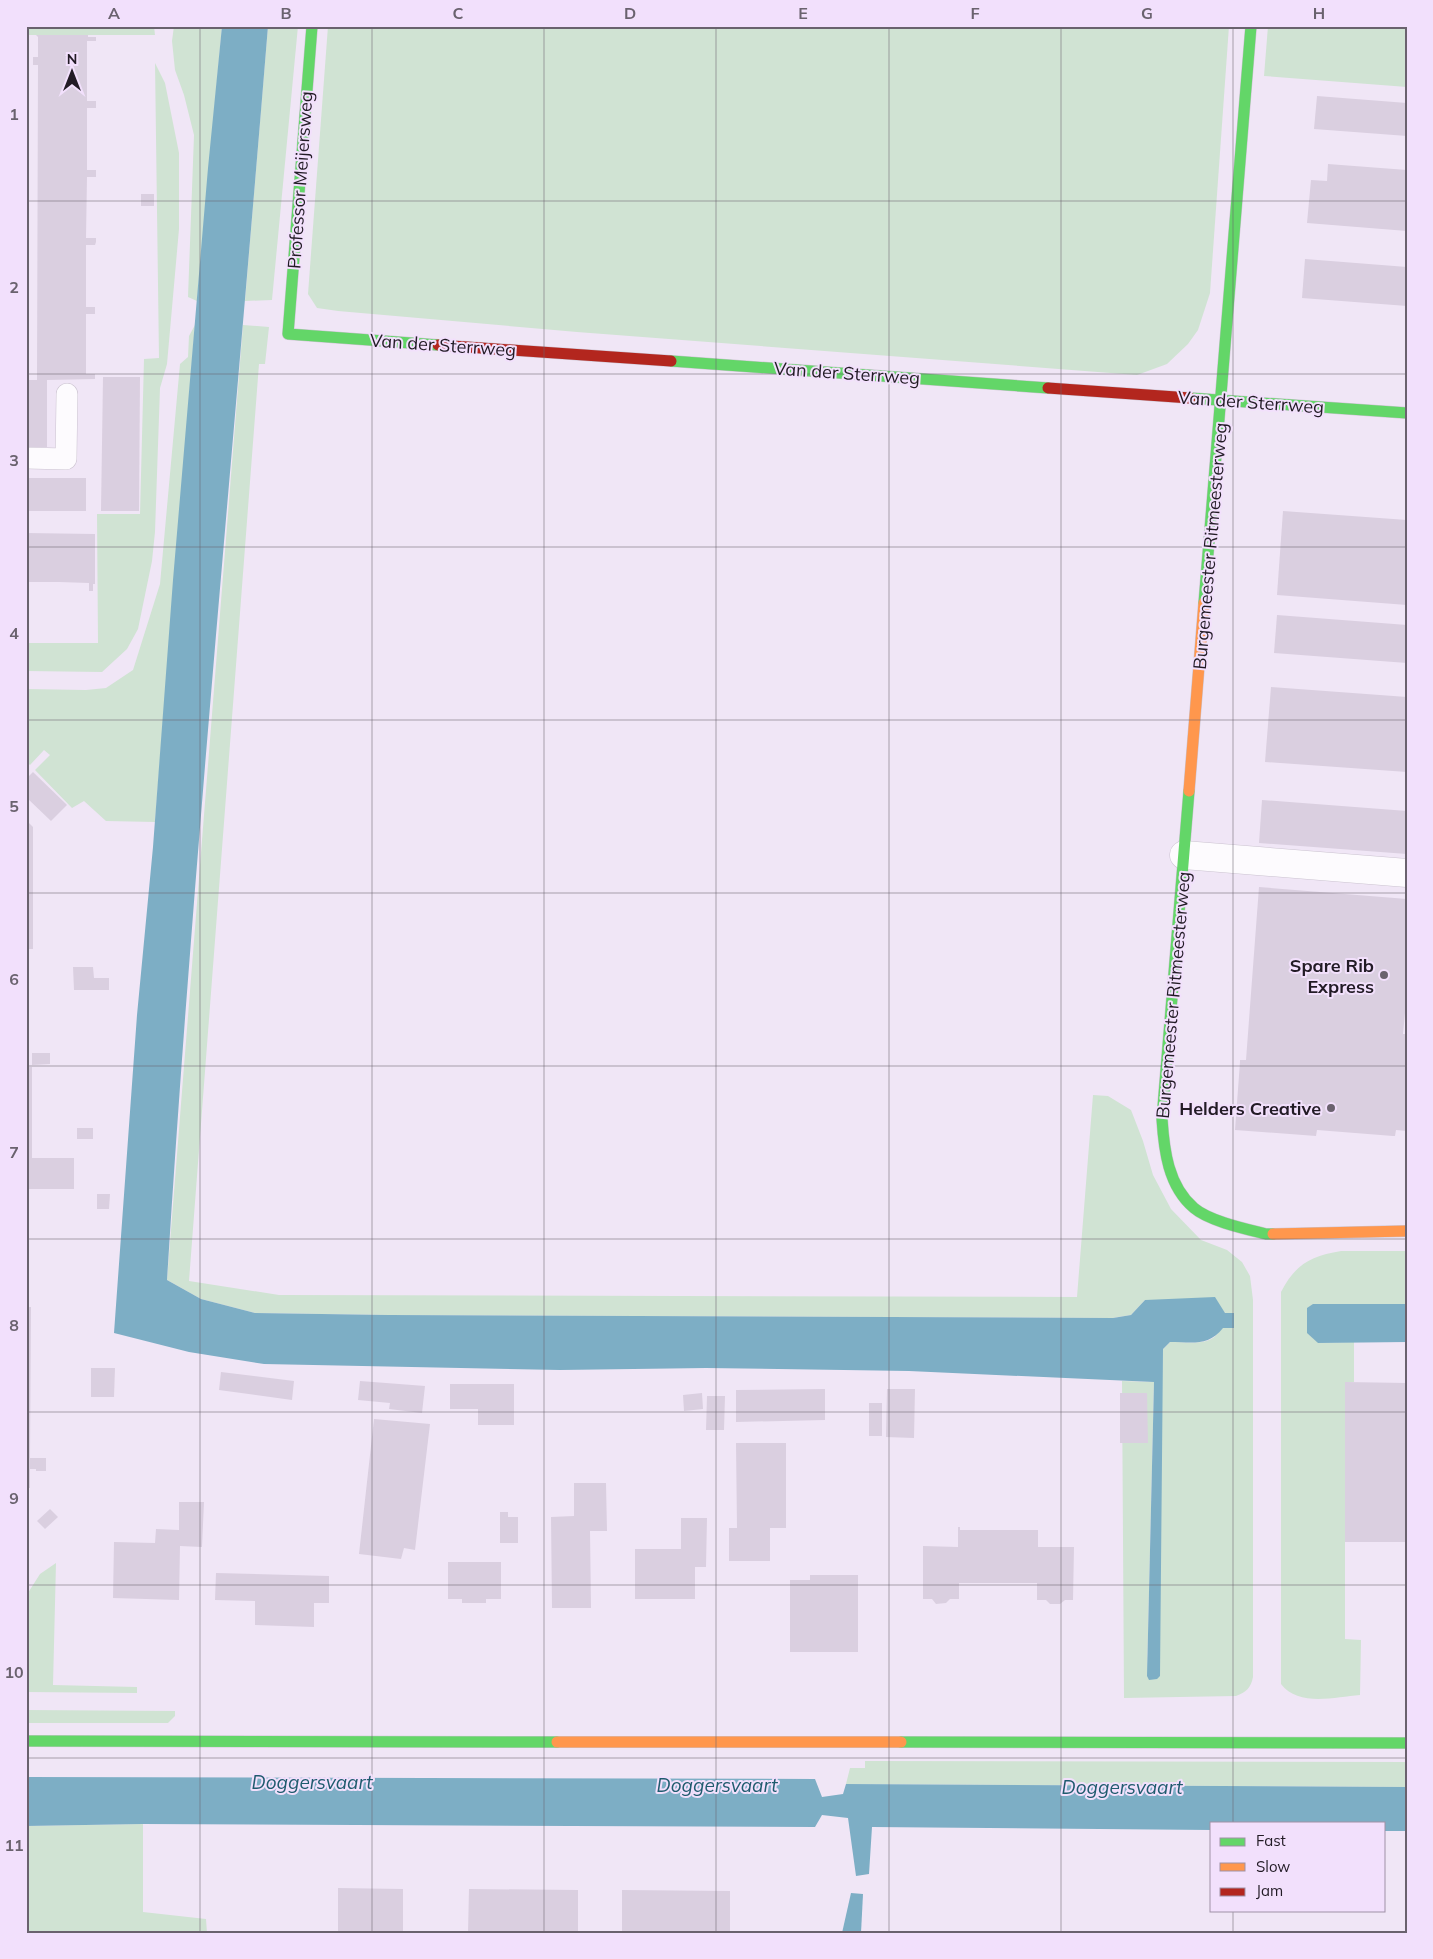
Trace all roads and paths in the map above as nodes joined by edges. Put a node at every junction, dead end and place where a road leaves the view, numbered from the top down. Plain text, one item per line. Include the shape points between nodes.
1 (312, 26) edge
2 (1250, 26) edge
3 (288, 334) joint
4 (67, 394) dead end
5 (1222, 400) junction
6 (1407, 413) edge
7 (26, 458) edge
8 (1184, 855) junction
9 (1407, 873) edge
10 (1407, 1231) edge
11 (26, 1740) edge
12 (1407, 1743) edge

1 - 3 street, Professor Meijersweg
2 - 5 street, Burgemeester Ritmeesterweg
3 - 5 street, Van der Sterrweg
4 - 7 lane via 66,459
5 - 6 street, Van der Sterrweg
5 - 8 street, Burgemeester Ritmeesterweg
8 - 9 street, Burgemeester Ritmeesterweg
8 - 10 street, Burgemeester Ritmeesterweg via 1162,1119 1164,1151 1176,1185 1194,1208 1224,1223 1266,1234
11 - 12 street

